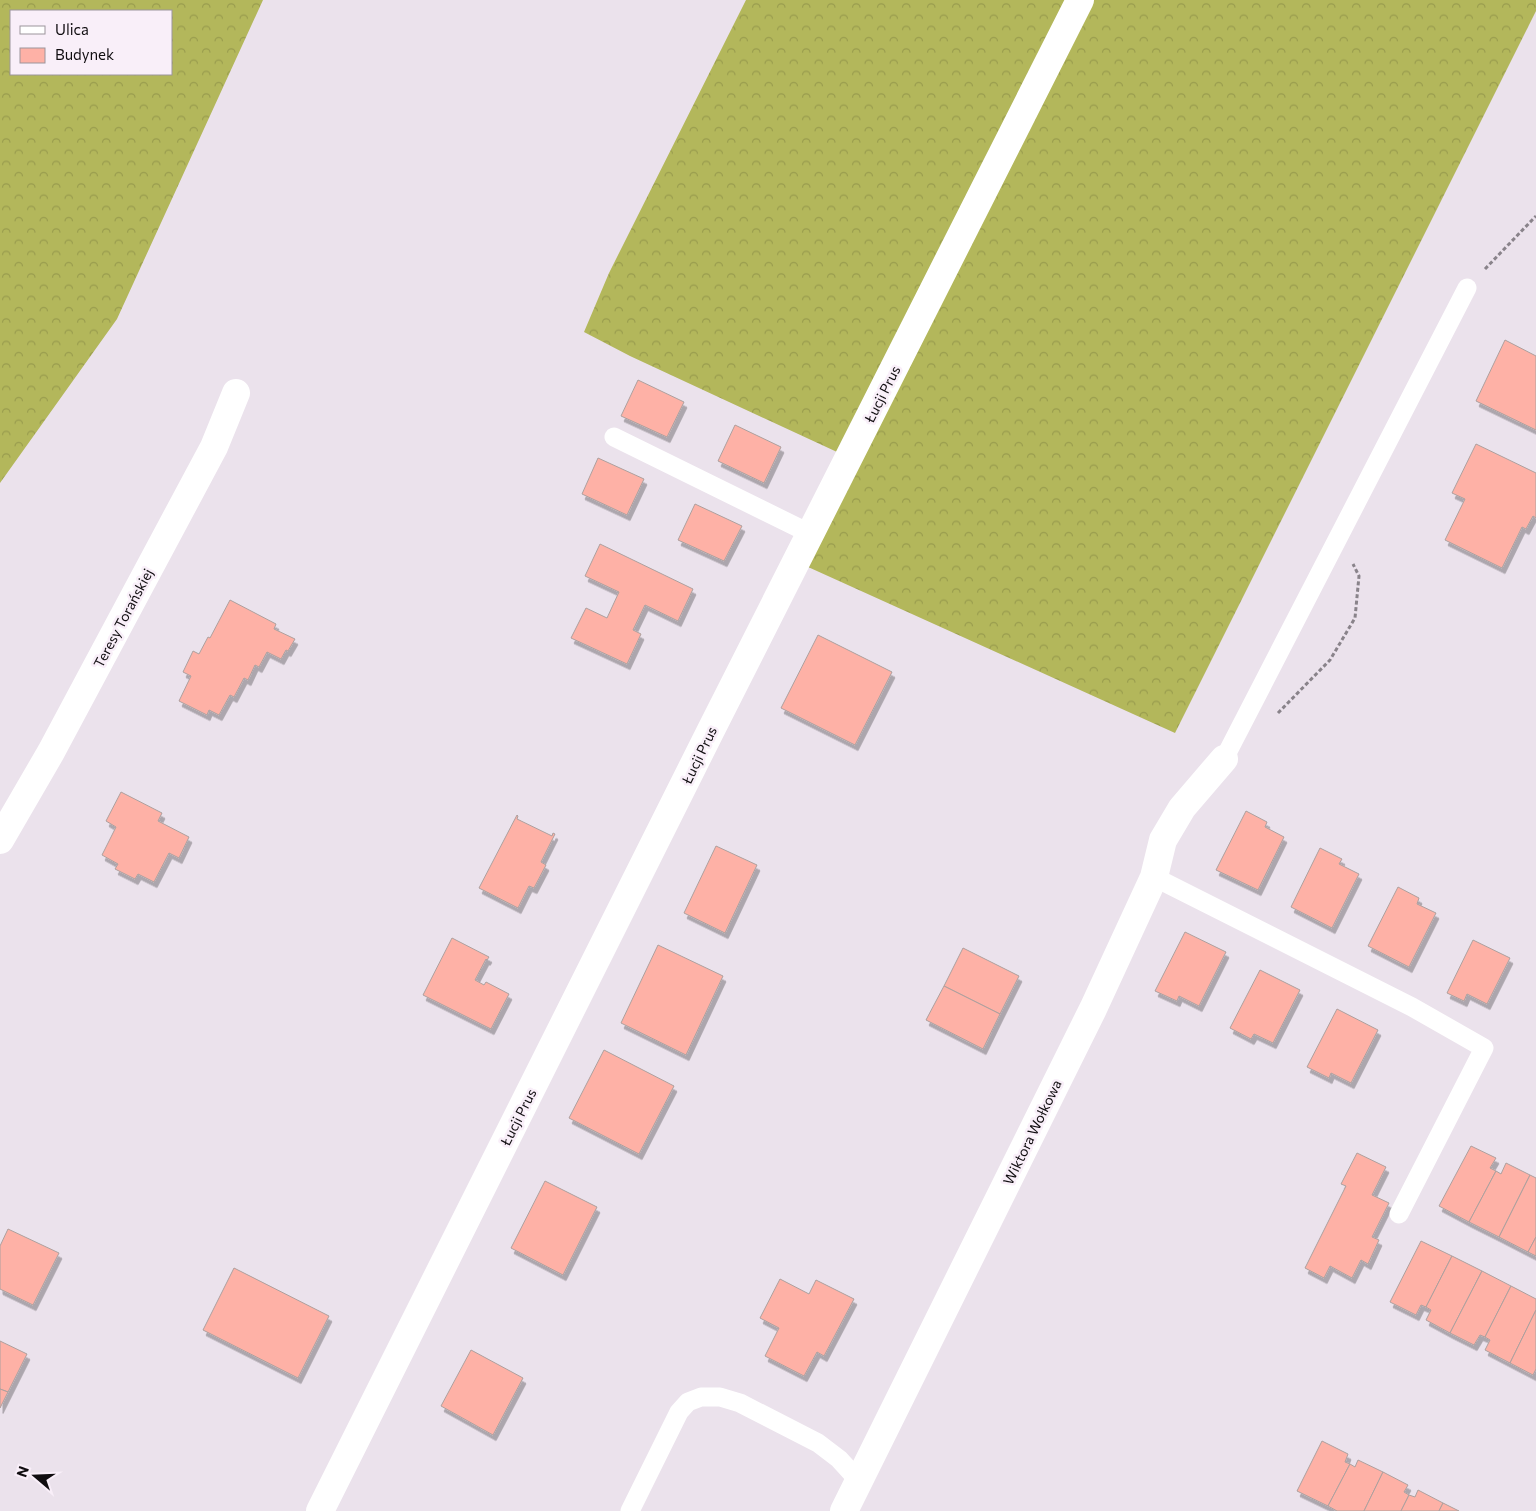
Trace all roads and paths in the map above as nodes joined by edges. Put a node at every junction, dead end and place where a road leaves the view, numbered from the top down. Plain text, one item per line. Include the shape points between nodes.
1 (1080, 0) edge
2 (1536, 216) edge
3 (1467, 288) joint
4 (236, 392) dead end
5 (614, 436) dead end
6 (811, 534) junction
7 (1338, 538) junction
8 (1274, 717) dead end
9 (1224, 759) joint
10 (0, 840) edge
11 (1154, 877) junction
12 (1399, 1214) dead end
13 (859, 1481) junction
14 (320, 1511) edge
15 (630, 1511) edge
16 (844, 1511) edge

1 - 6 street, Łucji Prus
2 - 3 path
3 - 7 lane
4 - 10 street, Teresy Torańskiej via 214,448 51,752
5 - 6 lane
6 - 14 street, Łucji Prus
7 - 8 path via 1359,576 1355,618 1330,660
7 - 9 lane
9 - 11 street, Wiktora Wołkowa via 1182,808 1164,840
11 - 12 lane via 1412,1007 1484,1048
11 - 13 street, Wiktora Wołkowa via 1093,1009
13 - 15 lane via 818,1442 740,1402 701,1397 688,1402 679,1412
13 - 16 street, Wiktora Wołkowa

